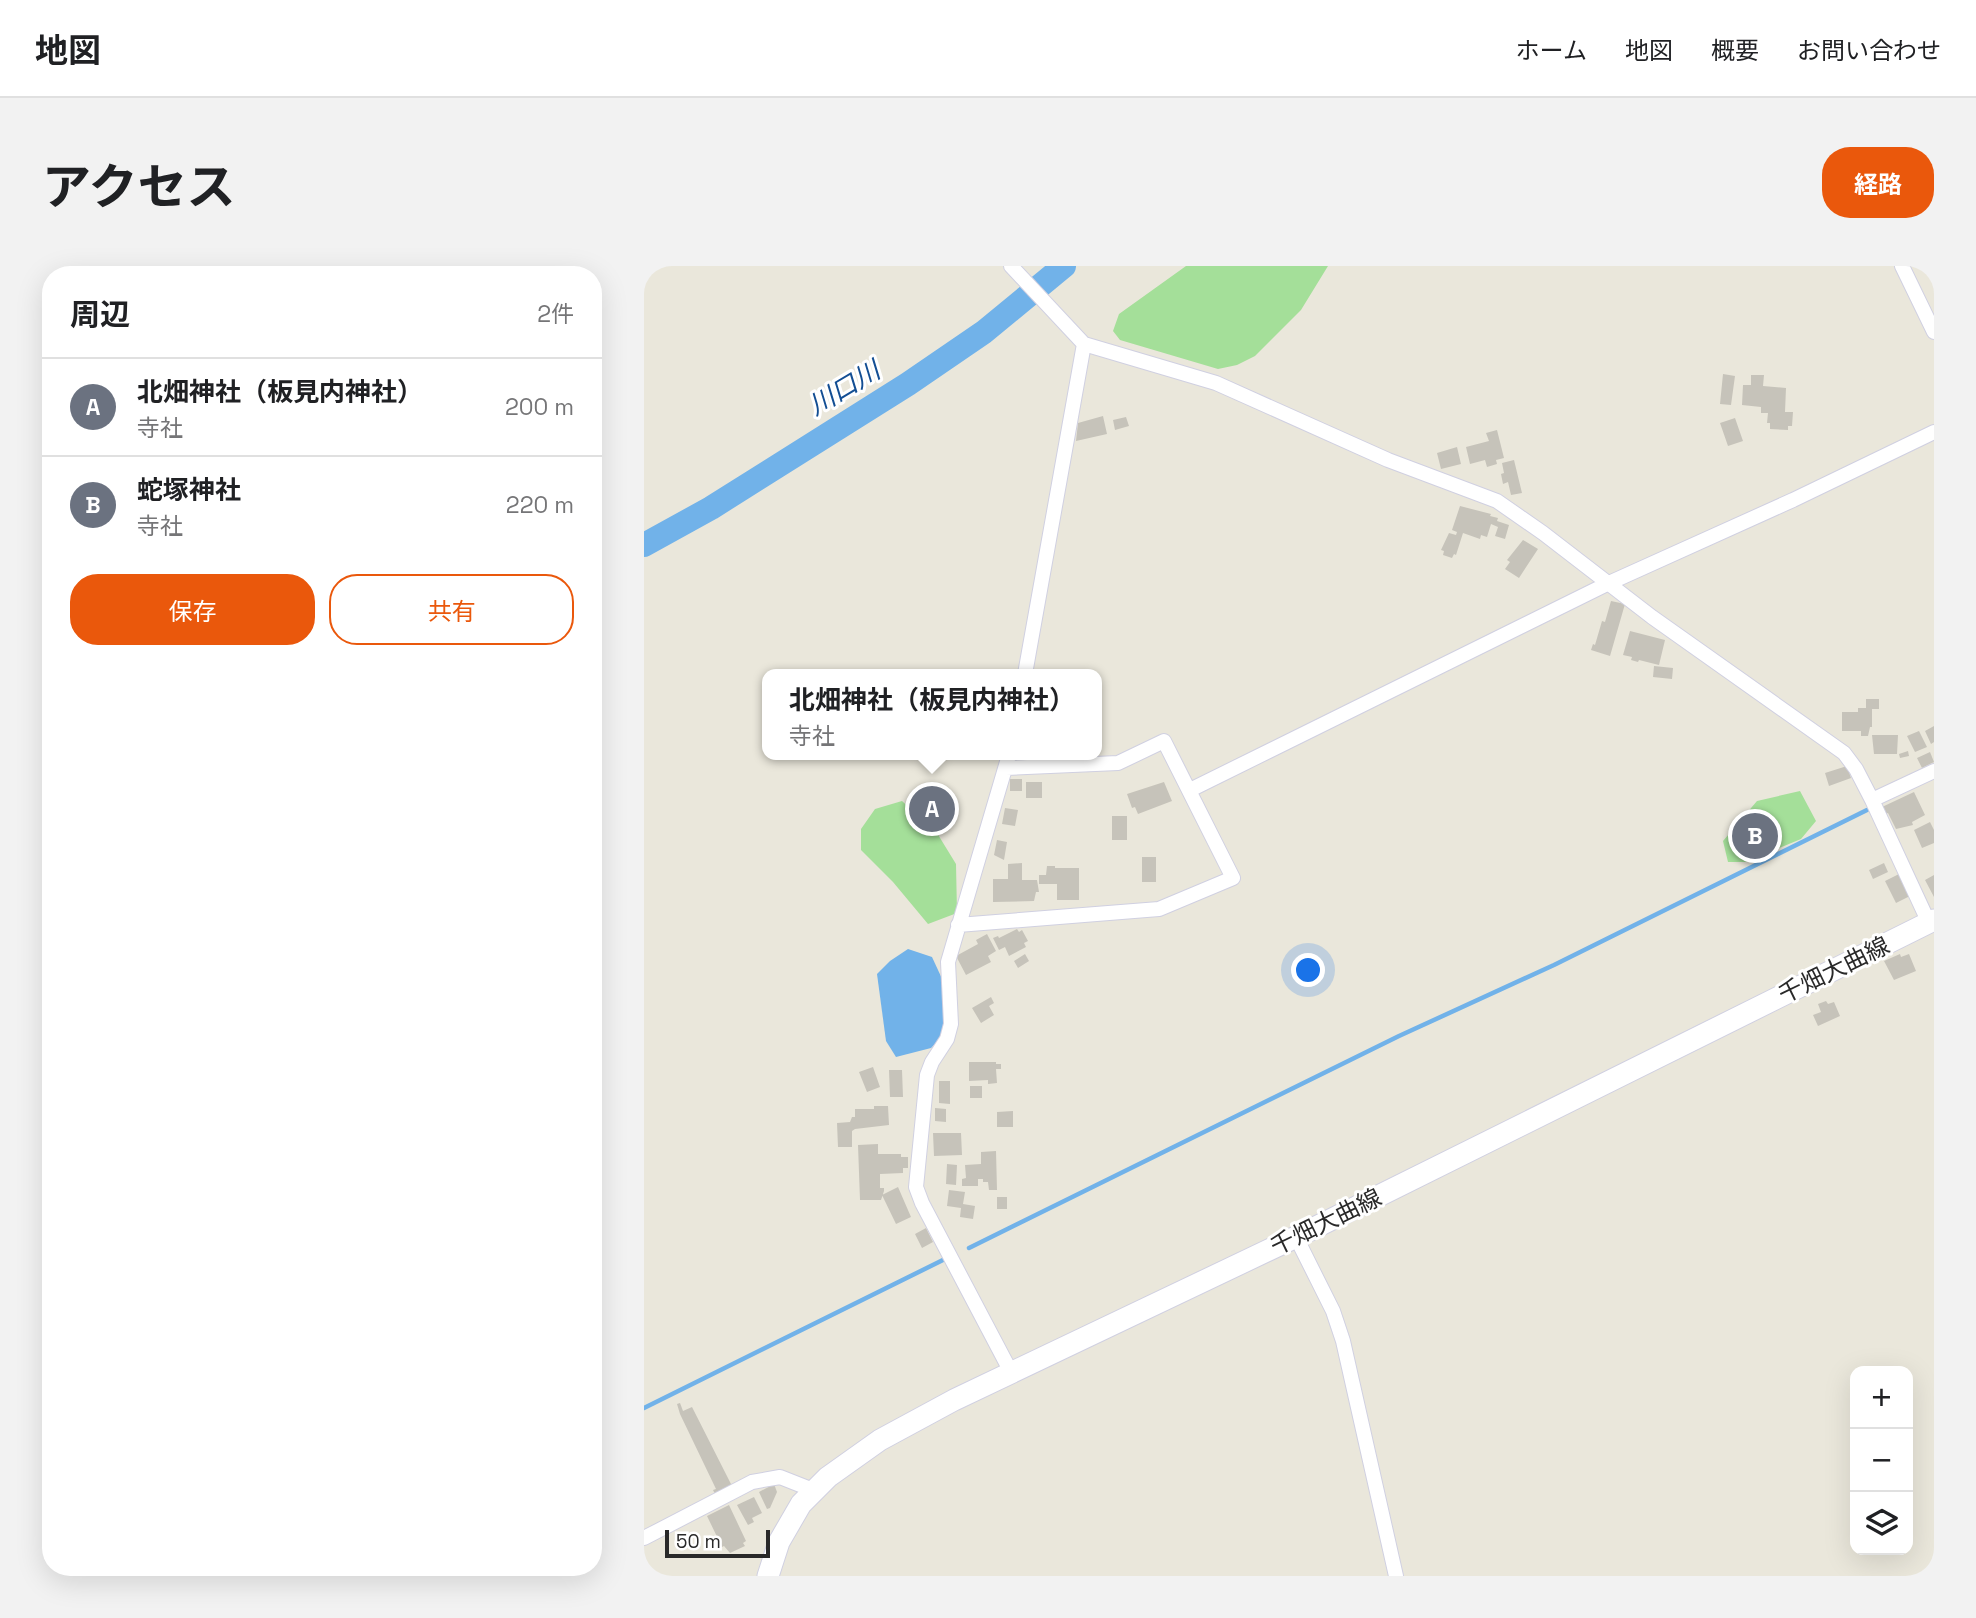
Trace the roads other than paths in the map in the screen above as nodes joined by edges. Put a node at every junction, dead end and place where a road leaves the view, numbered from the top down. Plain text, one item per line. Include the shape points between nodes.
1 (1011, 266) edge
2 (1902, 266) edge
3 (1934, 332) edge
4 (1079, 338) junction
5 (1934, 432) edge
6 (1609, 583) junction
7 (1026, 669) edge
8 (1007, 762) edge
9 (1934, 771) edge
10 (1190, 790) junction
11 (1872, 800) junction
12 (1932, 922) edge
13 (958, 925) junction
14 (1296, 1237) junction
15 (1012, 1374) junction
16 (813, 1490) junction
17 (644, 1538) edge
18 (768, 1576) edge
19 (1396, 1576) edge

1 - 4 street
2 - 3 street
4 - 6 street via 1216,383 1388,460 1497,501
4 - 7 street
5 - 6 street
6 - 10 street
6 - 11 street via 1844,753
8 - 10 street via 1118,763 1164,741
8 - 13 street
9 - 11 street
10 - 13 street via 1233,878 1159,909
11 - 12 street
12 - 14 main road, 千畑大曲線
13 - 15 street via 948,962 951,1024 928,1075 916,1187
14 - 15 main road, 千畑大曲線
14 - 19 street via 1343,1341
15 - 16 main road, 千畑大曲線 via 880,1440
16 - 17 street via 779,1477 752,1482
16 - 18 main road, 千畑大曲線 via 791,1518

